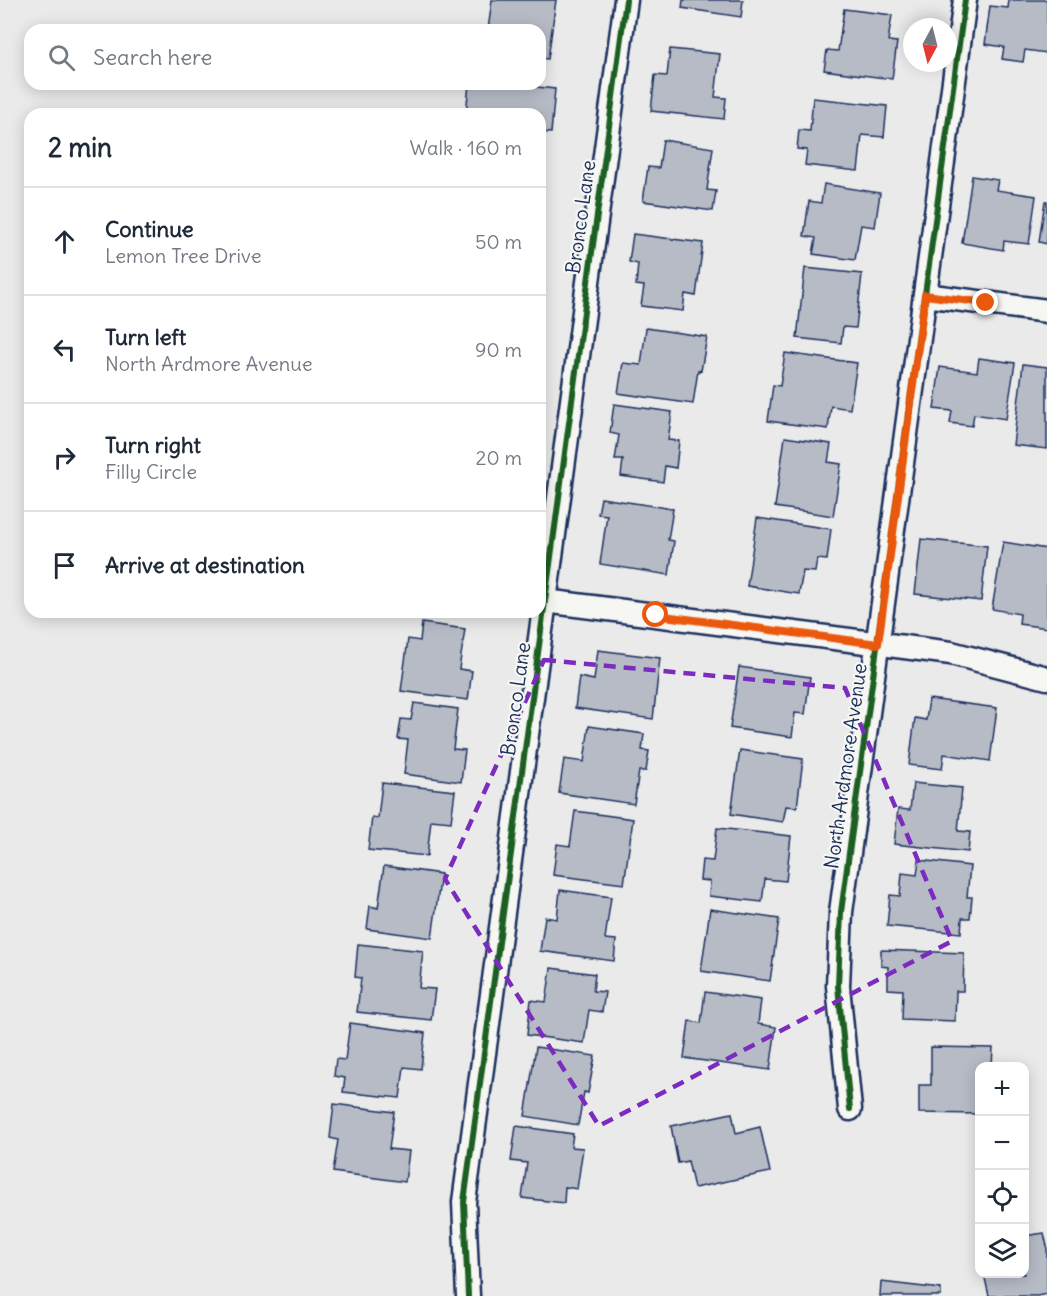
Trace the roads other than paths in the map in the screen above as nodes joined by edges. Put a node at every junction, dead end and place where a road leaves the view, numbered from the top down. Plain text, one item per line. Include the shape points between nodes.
1 (626, 0) edge
2 (965, 0) edge
3 (925, 295) junction
4 (1047, 310) edge
5 (546, 586) edge
6 (546, 601) edge
7 (542, 618) edge
8 (878, 644) junction
9 (1047, 678) edge
10 (850, 1108) dead end
11 (468, 1296) edge

1 - 5 street, Bronco Lane
2 - 3 street, North Ardmore Avenue
3 - 4 street
3 - 8 street, North Ardmore Avenue
6 - 8 street
7 - 11 street, Bronco Lane via 464,1202
8 - 9 street via 951,653
8 - 10 street, North Ardmore Avenue via 842,912 838,986

